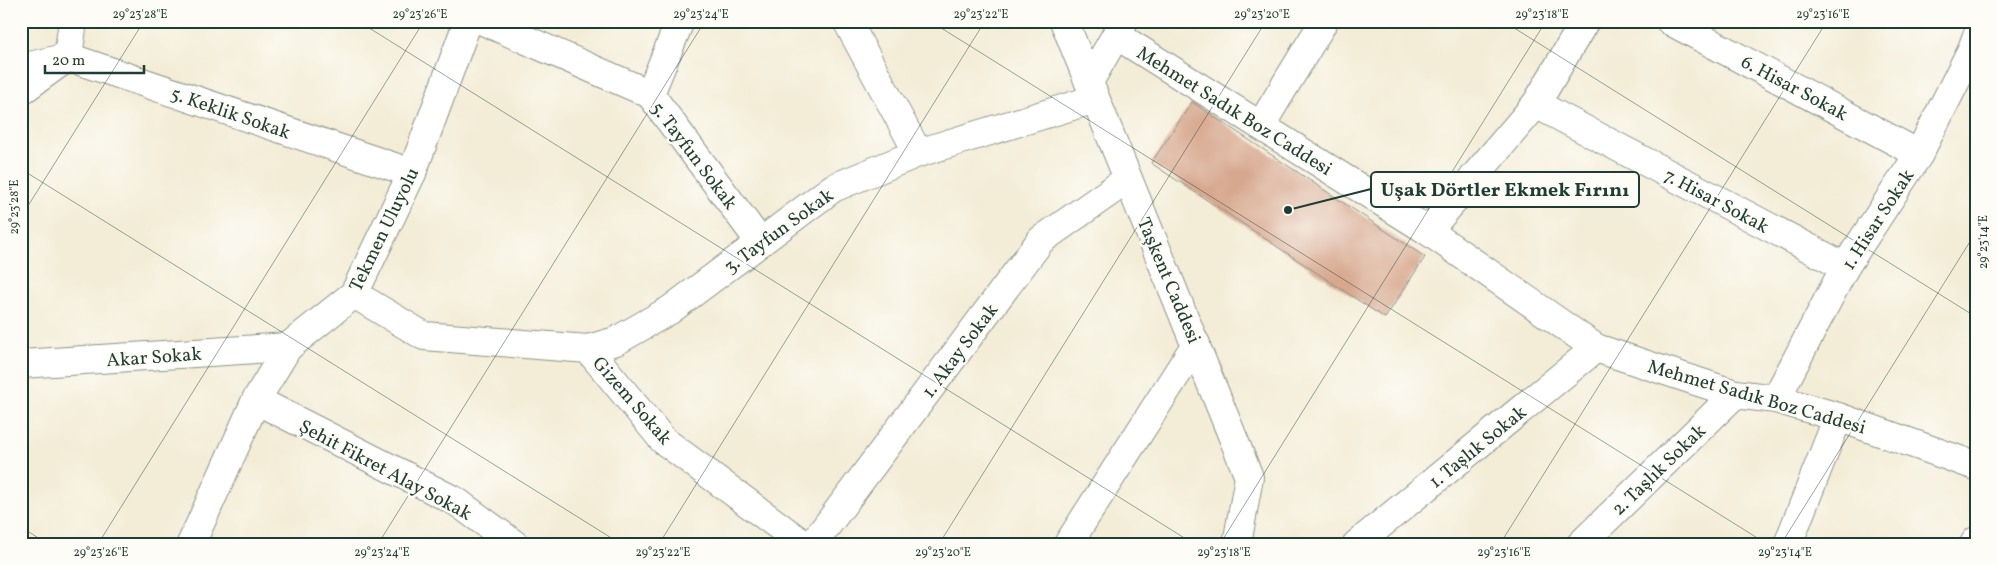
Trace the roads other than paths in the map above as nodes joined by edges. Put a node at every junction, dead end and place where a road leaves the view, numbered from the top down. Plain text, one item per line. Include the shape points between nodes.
1 (73, 21) edge
2 (468, 21) edge
3 (483, 21) edge
4 (680, 21) edge
5 (847, 21) edge
6 (1064, 21) edge
7 (1324, 21) edge
8 (1585, 21) edge
9 (1670, 21) edge
10 (1120, 28) edge
11 (1976, 38) edge
12 (68, 57) junction
13 (21, 68) edge
14 (21, 91) edge
15 (1092, 91) junction
16 (650, 94) junction
17 (1536, 104) junction
18 (1261, 125) junction
19 (918, 153) junction
20 (1919, 154) junction
21 (412, 173) junction
22 (1128, 179) junction
23 (1428, 231) junction
24 (760, 242) junction
25 (1845, 267) junction
26 (354, 294) junction
27 (1196, 344) junction
28 (288, 348) junction
29 (1596, 348) junction
30 (588, 349) junction
31 (21, 364) edge
32 (1735, 394) junction
33 (1776, 399) junction
34 (256, 400) junction
35 (1838, 417) junction
36 (1976, 466) edge
37 (190, 544) edge
38 (514, 544) edge
39 (803, 544) edge
40 (813, 544) edge
41 (1068, 544) edge
42 (1237, 544) edge
43 (1357, 544) edge
44 (1581, 544) edge
45 (1788, 544) edge

1 - 12 street
2 - 21 street, Tekmen Uluyolu
3 - 16 street, 5. Tayfun Sokak
4 - 16 street
5 - 19 street
6 - 15 street, Taşkent Caddesi
7 - 18 street
8 - 17 street
9 - 20 street, 6. Hisar Sokak
10 - 15 street
10 - 18 street, Mehmet Sadık Boz Caddesi
11 - 20 street, 1. Hisar Sokak
12 - 13 street
12 - 14 street
12 - 21 street, 5. Keklik Sokak
15 - 19 street, 3. Tayfun Sokak
15 - 22 street, Taşkent Caddesi
16 - 24 street, 5. Tayfun Sokak
17 - 23 street
17 - 25 street, 7. Hisar Sokak
18 - 23 street, Mehmet Sadık Boz Caddesi
19 - 24 street, 3. Tayfun Sokak via 833,188
20 - 25 street, 1. Hisar Sokak
21 - 26 street, Tekmen Uluyolu
22 - 27 street, Taşkent Caddesi
22 - 40 street, 1. Akay Sokak via 1041,240
23 - 29 street, Mehmet Sadık Boz Caddesi
24 - 30 street, 3. Tayfun Sokak via 670,310 616,341
25 - 33 street, 1. Hisar Sokak
26 - 28 street, Tekmen Uluyolu
26 - 30 street, Gizem Sokak via 424,336
27 - 41 street
27 - 42 street, Taşkent Caddesi via 1249,477
28 - 31 street, Akar Sokak
28 - 34 street, Tekmen Uluyolu
29 - 32 street, Mehmet Sadık Boz Caddesi
29 - 43 street, 1. Taşlık Sokak
30 - 39 street, Gizem Sokak via 663,440
32 - 33 street, Mehmet Sadık Boz Caddesi
32 - 44 street, 2. Taşlık Sokak
33 - 35 street, Mehmet Sadık Boz Caddesi
34 - 37 street, Tekmen Uluyolu
34 - 38 street, Şehit Fikret Alay Sokak via 457,502
35 - 36 street, Mehmet Sadık Boz Caddesi
35 - 45 street

